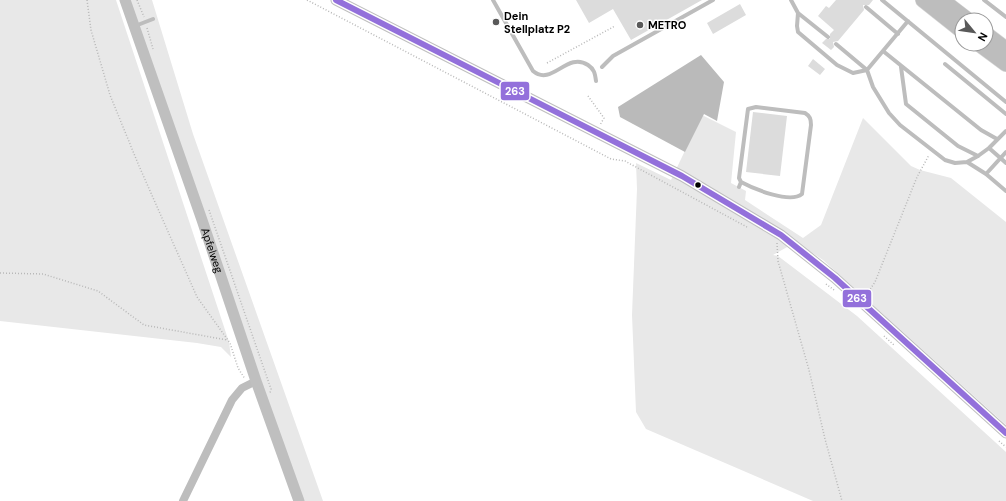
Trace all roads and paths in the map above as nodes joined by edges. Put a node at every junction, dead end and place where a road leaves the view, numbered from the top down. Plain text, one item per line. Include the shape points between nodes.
1 (87, 0) edge
2 (125, 0) edge
3 (307, 0) edge
4 (336, 0) edge
5 (493, 0) edge
6 (713, 0) edge
7 (792, 0) edge
8 (882, 0) edge
9 (923, 0) edge
10 (942, 0) edge
11 (984, 0) edge
12 (866, 8) dead end
13 (958, 12) edge
14 (798, 13) junction
15 (1006, 17) edge
16 (153, 19) dead end
17 (908, 22) junction
18 (954, 25) edge
19 (134, 26) junction
20 (615, 26) dead end
21 (898, 34) junction
22 (828, 37) dead end
23 (994, 40) edge
24 (836, 44) dead end
25 (1006, 49) edge
26 (883, 51) junction
27 (990, 52) edge
28 (547, 63) dead end
29 (945, 64) dead end
30 (1006, 64) edge
31 (602, 67) dead end
32 (901, 67) junction
33 (867, 70) junction
34 (596, 81) dead end
35 (588, 96) dead end
36 (1006, 102) edge
37 (1006, 114) edge
38 (1006, 131) edge
39 (596, 132) junction
40 (997, 139) junction
41 (989, 148) junction
42 (932, 150) junction
43 (1006, 152) edge
44 (978, 156) junction
45 (1000, 159) junction
46 (967, 162) junction
47 (1006, 163) edge
48 (986, 174) junction
49 (740, 185) joint
50 (1006, 191) edge
51 (749, 228) dead end
52 (780, 240) junction
53 (0, 273) edge
54 (821, 280) dead end
55 (836, 293) dead end
56 (867, 295) dead end
57 (880, 332) dead end
58 (227, 340) junction
59 (897, 348) dead end
60 (238, 368) dead end
61 (256, 381) junction
62 (1001, 435) edge
63 (1006, 446) edge
64 (183, 501) edge
65 (300, 501) edge
66 (842, 501) edge

1 - 58 path via 91,30 110,95 139,166 197,297
2 - 19 main road, Apfelweg
3 - 51 path via 611,158 625,161
4 - 39 main road
5 - 34 lane via 533,71 542,76 577,61 595,72
6 - 31 lane via 613,56
7 - 14 lane
8 - 17 lane
9 - 18 highway
10 - 13 highway
11 - 15 lane
12 - 21 lane
14 - 22 lane
14 - 33 lane via 798,32 837,65 853,73
16 - 19 lane
17 - 21 lane
17 - 36 lane
19 - 61 main road, Apfelweg
20 - 28 path
21 - 26 lane
23 - 25 highway
24 - 33 lane
26 - 32 lane
26 - 33 lane
27 - 30 highway
29 - 37 lane
32 - 40 lane via 981,130
32 - 44 lane via 906,104 958,146
33 - 42 lane via 873,87 889,113
35 - 39 path via 604,118
38 - 40 lane
39 - 52 main road via 703,187
40 - 41 lane
41 - 44 lane
41 - 45 lane
42 - 46 lane via 945,160
42 - 56 path via 917,177
43 - 45 lane
44 - 46 lane
45 - 47 lane
45 - 48 lane
46 - 48 lane
48 - 50 lane
49 - 49 lane via 793,198 802,194 811,125 809,116 805,113 756,107 748,109
52 - 62 main road via 835,278
52 - 66 path via 778,261
53 - 58 path via 43,274 98,291 144,325
54 - 55 path
57 - 59 path
58 - 60 path
61 - 64 street via 242,388 232,400
61 - 65 main road, Apfelweg
62 - 63 path

